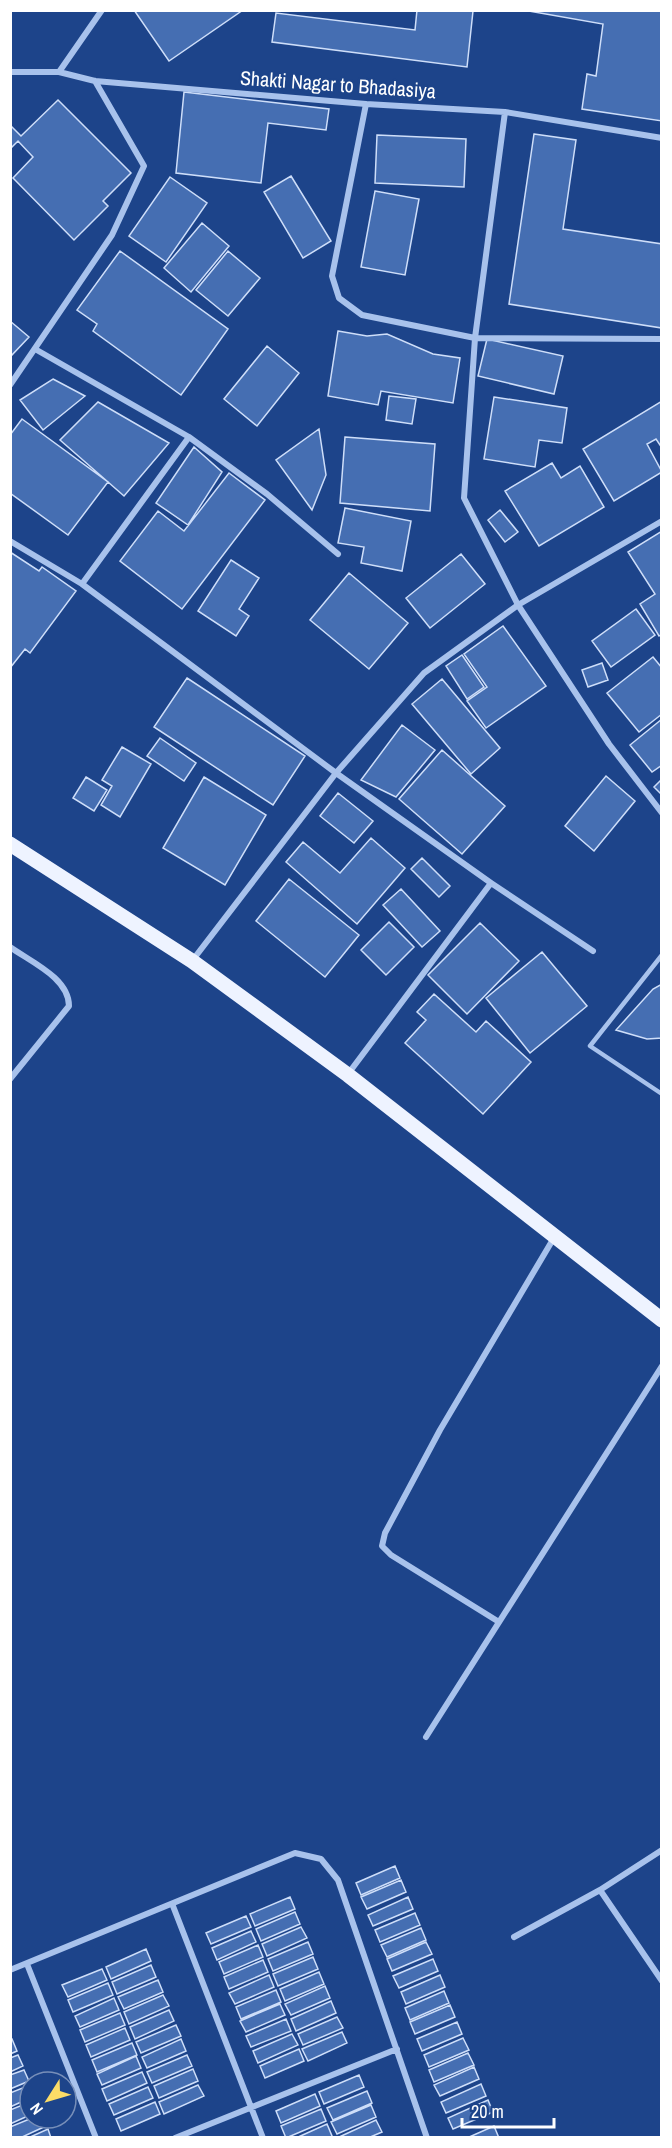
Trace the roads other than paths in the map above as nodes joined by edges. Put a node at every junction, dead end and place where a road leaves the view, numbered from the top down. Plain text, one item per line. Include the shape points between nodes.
1 (102, 10) edge
2 (10, 72) edge
3 (59, 72) junction
4 (95, 81) junction
5 (366, 104) junction
6 (505, 112) junction
7 (662, 138) edge
8 (475, 338) junction
9 (662, 339) edge
10 (35, 350) junction
11 (10, 385) edge
12 (189, 437) junction
13 (662, 520) edge
14 (10, 541) edge
15 (338, 554) dead end
16 (82, 584) junction
17 (518, 605) junction
18 (336, 773) junction
19 (662, 813) edge
20 (10, 844) edge
21 (491, 883) junction
22 (10, 947) edge
23 (593, 951) dead end
24 (662, 955) edge
25 (192, 961) junction
26 (348, 1075) junction
27 (10, 1078) edge
28 (662, 1094) edge
29 (555, 1236) junction
30 (662, 1320) edge
31 (662, 1366) edge
32 (499, 1622) junction
33 (426, 1737) dead end
34 (662, 1850) edge
35 (600, 1890) junction
36 (173, 1906) junction
37 (514, 1937) dead end
38 (27, 1964) junction
39 (10, 1970) edge
40 (662, 1981) edge
41 (397, 2049) junction
42 (252, 2109) junction
43 (96, 2138) edge
44 (175, 2138) edge
45 (262, 2138) edge
46 (427, 2138) edge

1 - 3 street
2 - 3 street, Shakti Nagar to Bhadasiya
3 - 4 street, Shakti Nagar to Bhadasiya
4 - 5 street, Shakti Nagar to Bhadasiya
4 - 10 street via 144,166 112,235
5 - 6 street, Shakti Nagar to Bhadasiya
5 - 8 street via 332,276 339,298 362,315
6 - 7 street, Shakti Nagar to Bhadasiya
6 - 8 street
8 - 9 street
8 - 17 street via 464,498
10 - 11 street
10 - 12 street
12 - 15 street via 267,494
12 - 16 street
13 - 17 street
14 - 16 street
16 - 18 street
17 - 18 street via 424,673
17 - 19 street via 609,744
18 - 21 street
18 - 25 street
20 - 25 main road
21 - 23 street
21 - 26 street
22 - 27 street via 62,984 69,996 69,1006
24 - 28 lane via 590,1046
25 - 26 main road
26 - 29 main road
29 - 30 main road
29 - 32 street via 440,1430 385,1533 382,1546
31 - 32 street
32 - 33 street
34 - 35 street
35 - 37 street
35 - 40 street
36 - 38 street
36 - 41 street via 294,1853 321,1859 338,1880
36 - 42 street
38 - 39 street
38 - 43 street
41 - 42 street
41 - 46 street
42 - 44 street
42 - 45 street

